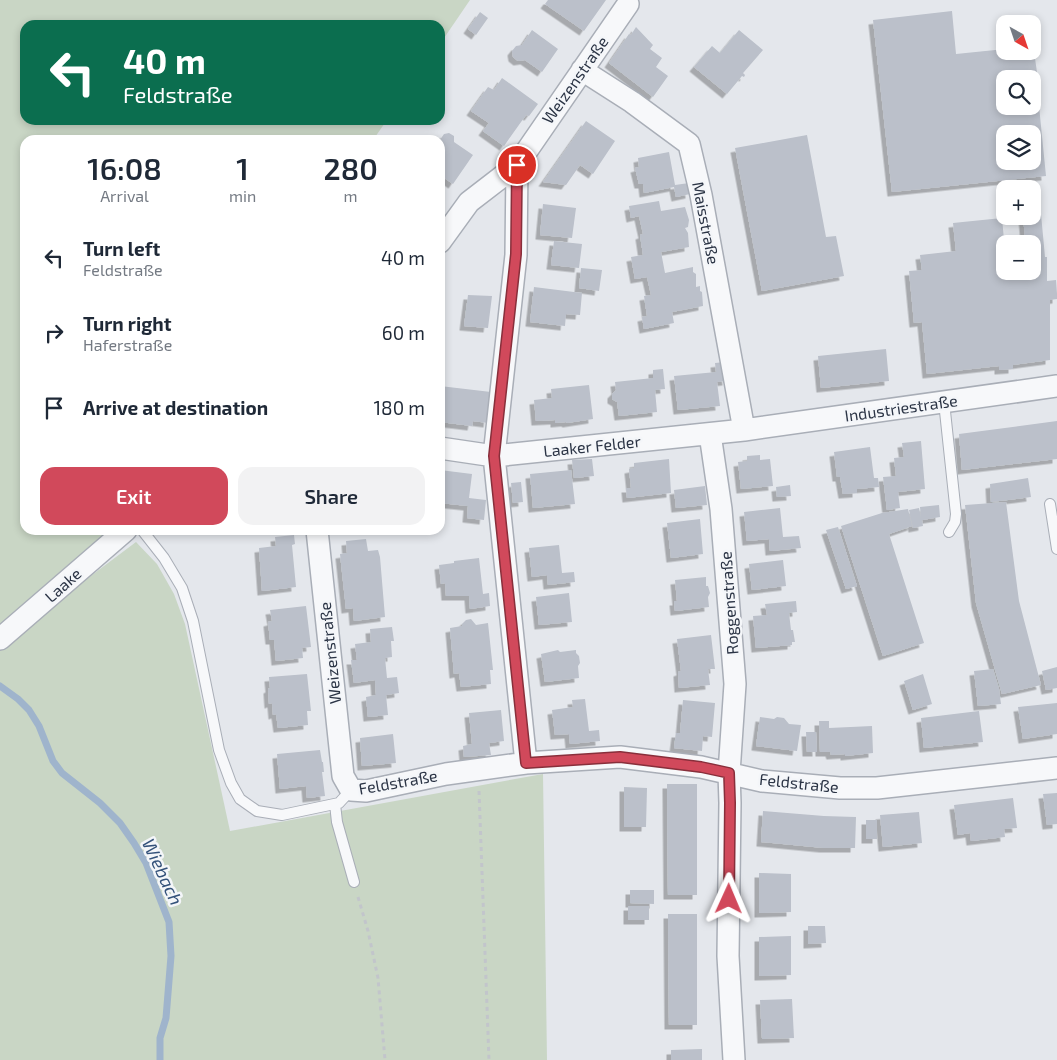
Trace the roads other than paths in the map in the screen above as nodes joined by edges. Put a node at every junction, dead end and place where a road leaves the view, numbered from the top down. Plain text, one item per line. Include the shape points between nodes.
1 (628, 4) dead end
2 (582, 70) junction
3 (517, 165) junction
4 (445, 235) edge
5 (1057, 386) edge
6 (944, 402) junction
7 (744, 430) junction
8 (710, 434) junction
9 (445, 449) edge
10 (494, 456) junction
11 (1050, 504) dead end
12 (949, 532) dead end
13 (120, 535) edge
14 (146, 535) edge
15 (318, 535) edge
16 (1057, 549) edge
17 (0, 639) edge
18 (526, 763) junction
19 (1057, 768) edge
20 (729, 773) junction
21 (347, 783) junction
22 (335, 804) junction
23 (354, 882) road end
24 (734, 1060) edge

1 - 2 street, Weizenstraße
2 - 3 street, Weizenstraße
2 - 7 street, Maisstraße via 689,144
3 - 4 street, Weizenstraße via 468,202
3 - 10 street via 516,254
5 - 6 street, Industriestraße
6 - 7 street, Industriestraße
6 - 12 lane via 956,514
7 - 8 street, Laaker Felder
8 - 10 street, Laaker Felder
8 - 20 street, Roggenstraße via 721,509 735,684
9 - 10 street, Laaker Felder
10 - 18 street
11 - 16 lane
13 - 17 street, Laake
14 - 22 lane via 182,588 195,631 220,750 240,800 257,811 282,815
15 - 21 street, Weizenstraße
18 - 20 street, Feldstraße via 620,757
18 - 21 street, Feldstraße via 446,774 366,791
19 - 20 street, Feldstraße via 877,788 809,786
20 - 24 street, Roggenstraße via 728,956
21 - 22 lane via 339,803
22 - 23 lane

